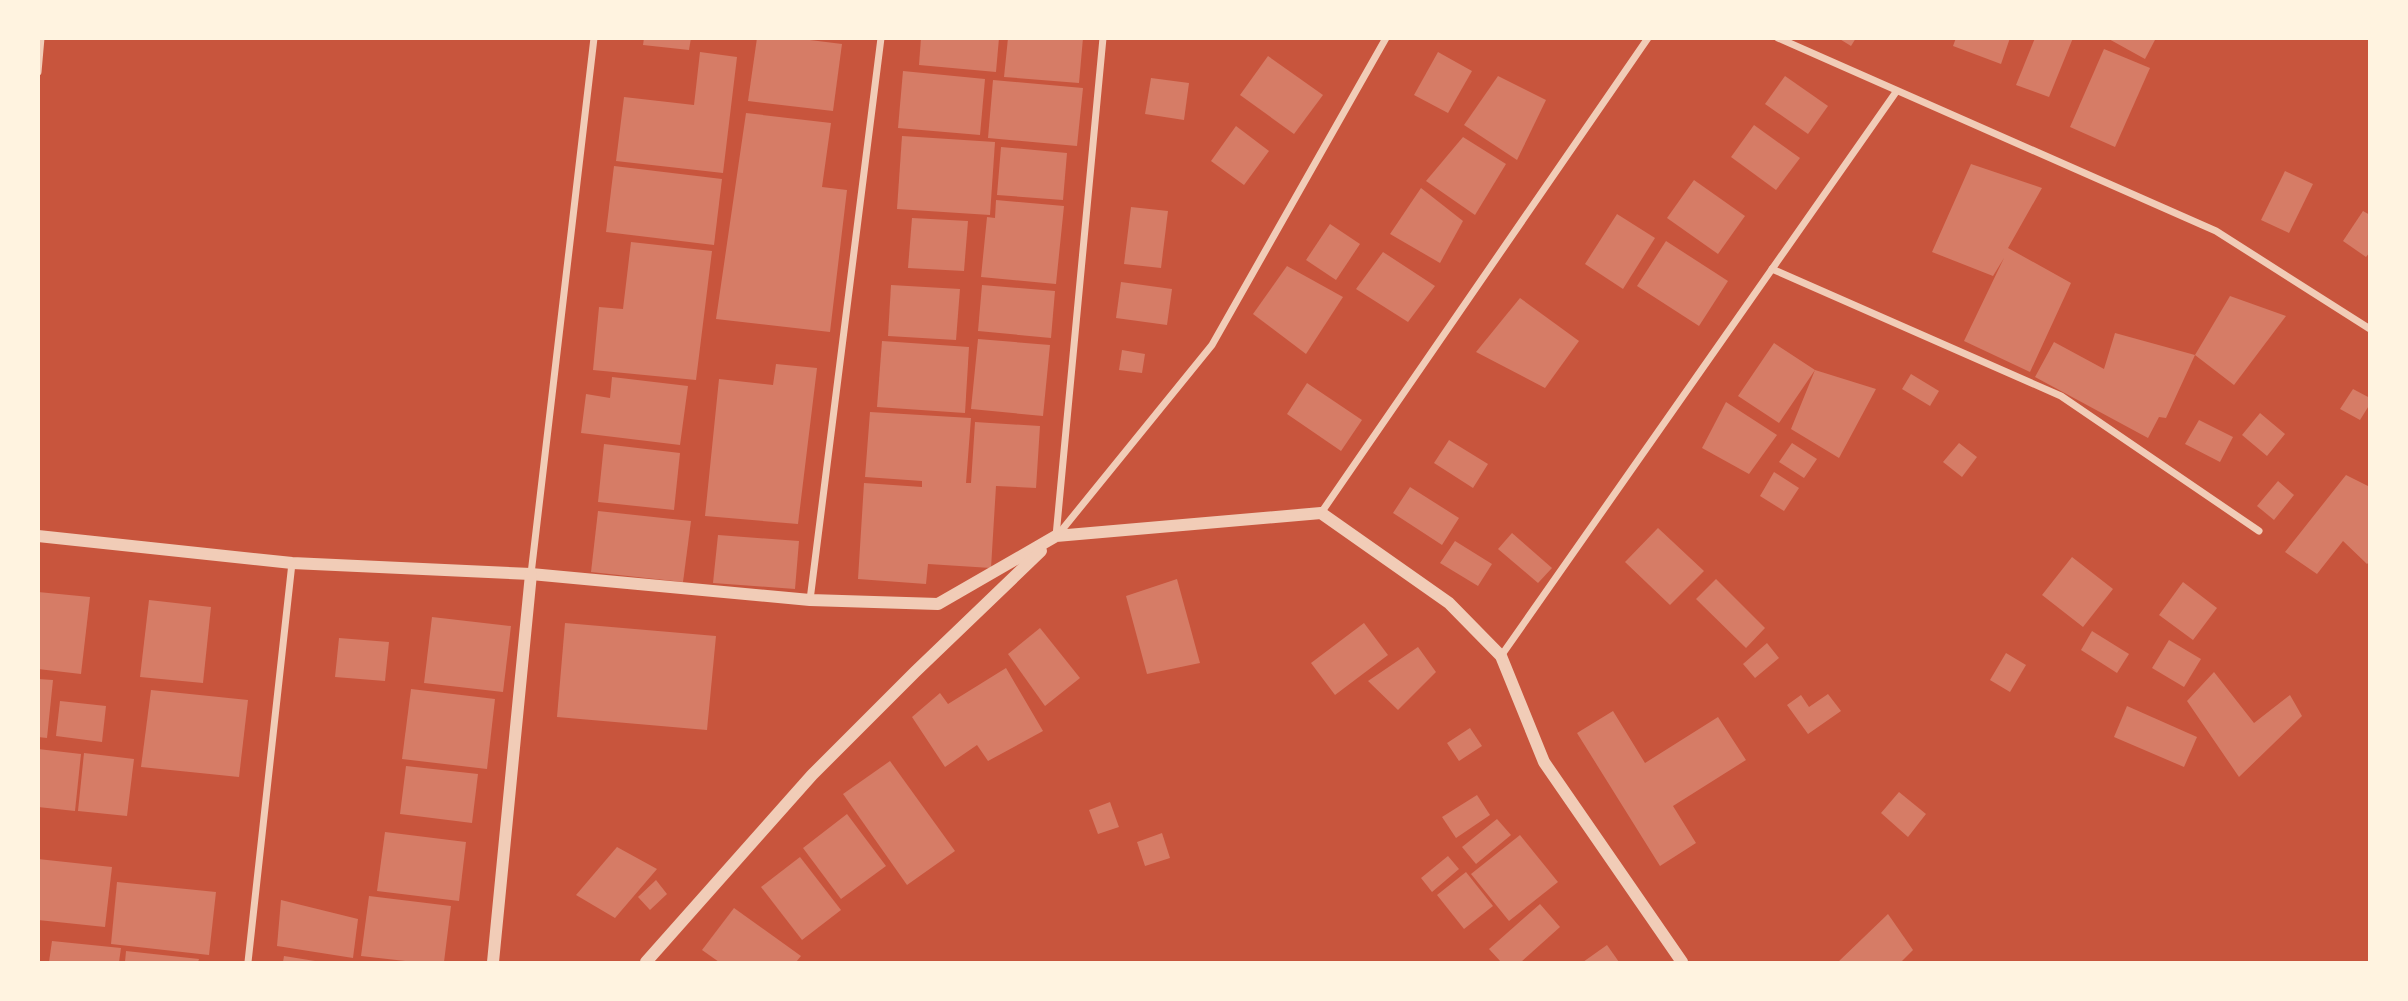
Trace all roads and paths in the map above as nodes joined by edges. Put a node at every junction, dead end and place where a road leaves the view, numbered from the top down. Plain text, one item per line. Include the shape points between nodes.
1 (41, 38) edge
2 (594, 38) edge
3 (881, 38) edge
4 (1103, 38) edge
5 (1386, 38) edge
6 (1648, 38) edge
7 (1777, 38) edge
8 (38, 72) edge
9 (1896, 92) junction
10 (1772, 269) junction
11 (2370, 330) edge
12 (1321, 513) junction
13 (2259, 531) dead end
14 (38, 536) edge
15 (1056, 537) junction
16 (292, 563) junction
17 (531, 574) junction
18 (810, 600) junction
19 (1501, 656) junction
20 (248, 962) edge
21 (493, 962) edge
22 (646, 962) edge
23 (1682, 962) edge

1 - 8 street
2 - 17 street
3 - 18 street
4 - 15 street
5 - 15 street via 1212,345
6 - 12 street
7 - 9 street
9 - 10 street
9 - 11 street via 2216,232
10 - 13 street via 2061,396
10 - 19 street
12 - 15 street
12 - 19 street via 1449,603
14 - 16 street
15 - 18 street via 938,604
15 - 22 street via 812,775
16 - 17 street
16 - 20 street
17 - 18 street
17 - 21 street
19 - 23 street via 1544,762

